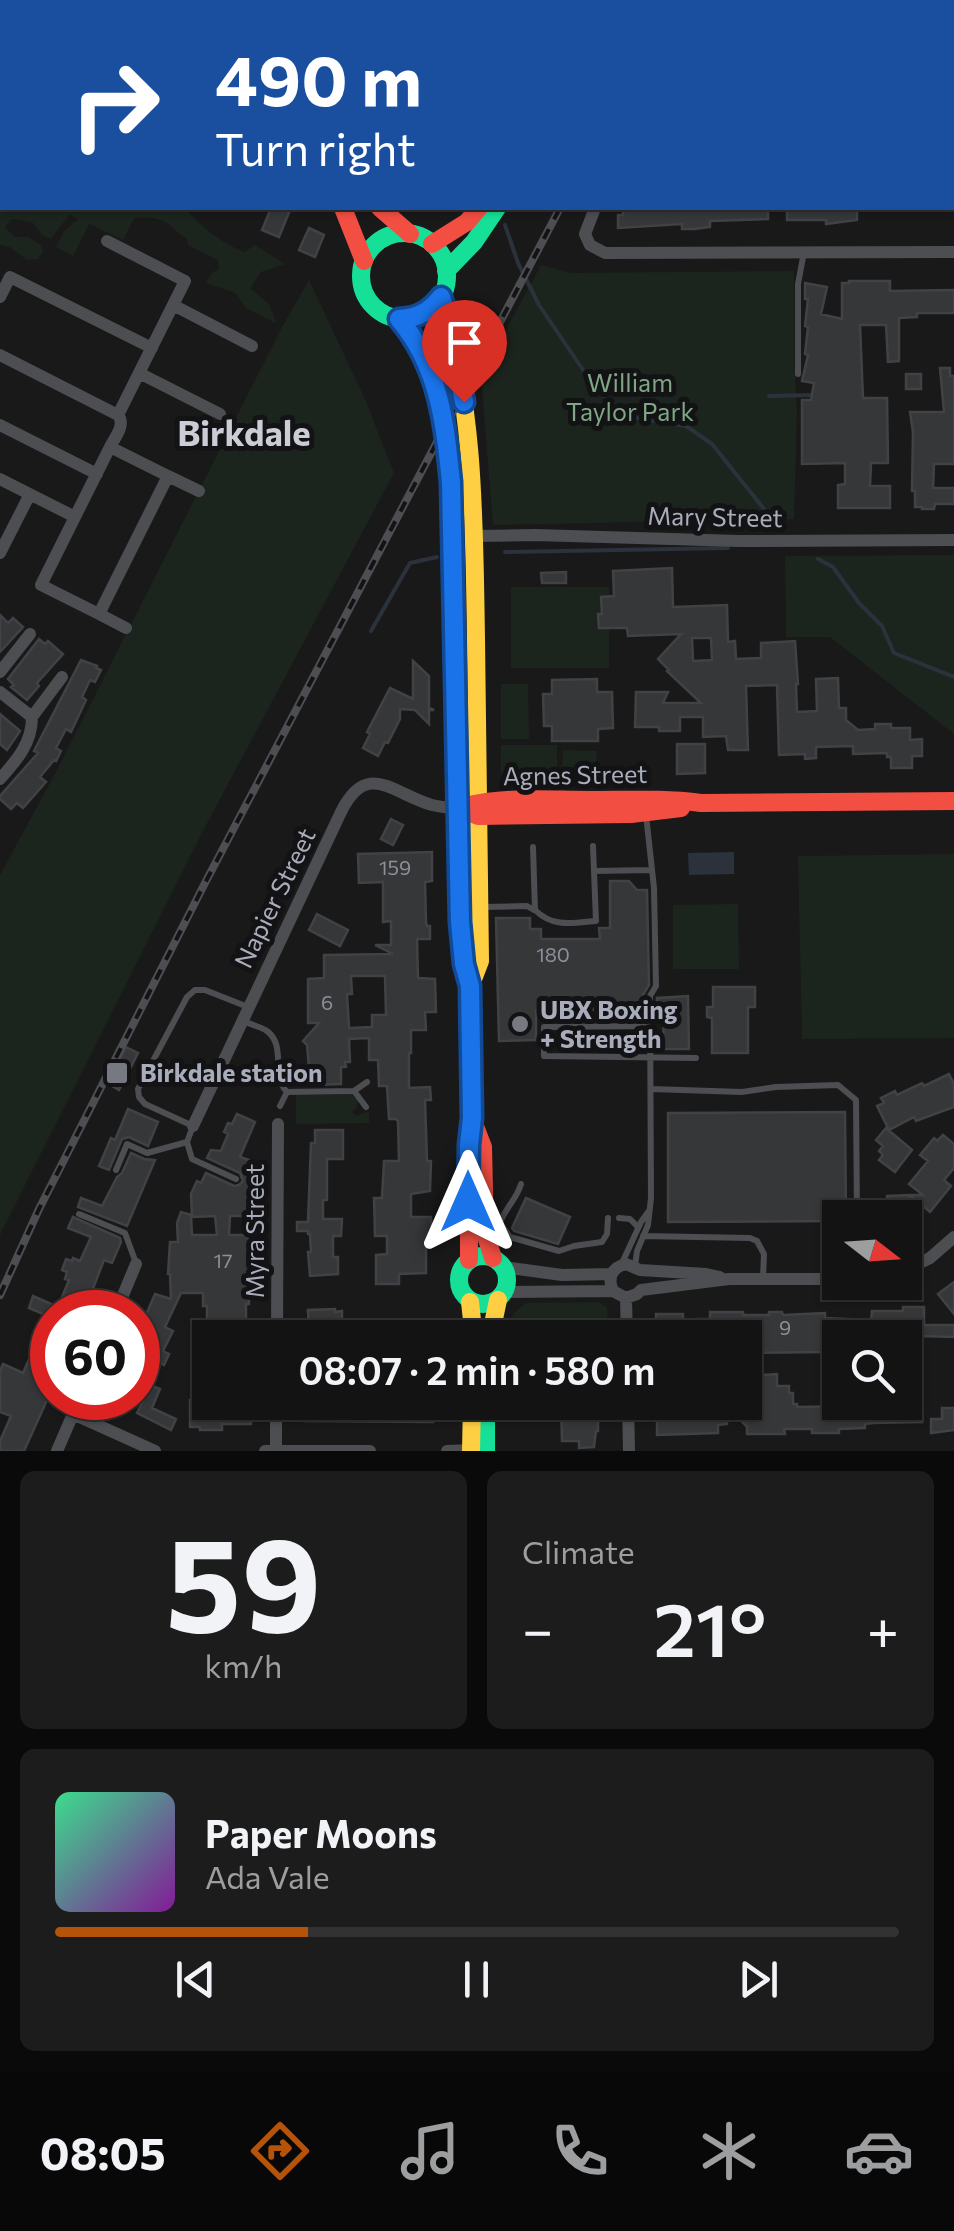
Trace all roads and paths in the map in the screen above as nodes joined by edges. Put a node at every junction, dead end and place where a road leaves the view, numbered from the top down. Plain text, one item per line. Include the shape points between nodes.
1 (345, 210) edge
2 (382, 210) edge
3 (477, 210) edge
4 (496, 210) edge
5 (594, 210) edge
6 (410, 234) junction
7 (107, 241) dead end
8 (432, 244) junction
9 (804, 252) junction
10 (954, 252) edge
11 (364, 260) junction
12 (446, 270) junction
13 (441, 297) junction
14 (0, 298) edge
15 (173, 305) junction
16 (399, 319) junction
17 (252, 346) dead end
18 (152, 348) junction
19 (0, 355) edge
20 (139, 373) junction
21 (798, 374) dead end
22 (220, 414) dead end
23 (118, 415) junction
24 (0, 425) edge
25 (110, 447) junction
26 (97, 474) junction
27 (168, 476) junction
28 (0, 480) edge
29 (199, 491) dead end
30 (30, 494) junction
31 (76, 517) junction
32 (475, 536) junction
33 (954, 540) edge
34 (0, 554) edge
35 (99, 614) junction
36 (126, 628) dead end
37 (30, 634) dead end
38 (0, 672) edge
39 (62, 677) dead end
40 (0, 692) edge
41 (32, 717) junction
42 (0, 779) edge
43 (954, 801) edge
44 (646, 806) junction
45 (456, 808) junction
46 (478, 809) junction
47 (593, 846) dead end
48 (533, 847) dead end
49 (652, 870) junction
50 (594, 872) junction
51 (479, 907) junction
52 (535, 910) junction
53 (470, 986) junction
54 (245, 1014) junction
55 (650, 1026) junction
56 (648, 1056) junction
57 (696, 1058) dead end
58 (367, 1082) dead end
59 (651, 1089) junction
60 (354, 1091) junction
61 (287, 1092) junction
62 (280, 1106) dead end
63 (366, 1107) dead end
64 (472, 1118) junction
65 (278, 1124) dead end
66 (192, 1126) junction
67 (187, 1142) junction
68 (116, 1170) dead end
69 (236, 1179) dead end
70 (521, 1184) dead end
71 (856, 1200) edge
72 (649, 1211) junction
73 (79, 1214) dead end
74 (608, 1218) dead end
75 (619, 1218) dead end
76 (638, 1227) junction
77 (643, 1236) junction
78 (954, 1237) edge
79 (469, 1260) junction
80 (498, 1262) junction
81 (922, 1262) edge
82 (136, 1264) joint
83 (627, 1268) junction
84 (730, 1279) junction
85 (763, 1279) junction
86 (822, 1279) edge
87 (125, 1290) edge
88 (613, 1290) junction
89 (641, 1290) junction
90 (501, 1296) junction
91 (626, 1298) junction
92 (470, 1302) junction
93 (276, 1320) edge
94 (472, 1320) edge
95 (495, 1320) edge
96 (627, 1320) edge
97 (70, 1420) edge
98 (86, 1420) edge
99 (276, 1420) edge
100 (472, 1420) edge
101 (486, 1420) edge
102 (628, 1420) edge
103 (276, 1450) edge
104 (57, 1451) edge
105 (155, 1451) edge
106 (265, 1451) edge
107 (370, 1451) edge
108 (447, 1451) edge
109 (471, 1451) edge
110 (486, 1451) edge
111 (628, 1451) edge

1 - 11 main road
2 - 6 main road
3 - 8 main road
4 - 12 main road
5 - 9 street via 585,234 605,254
6 - 8 main road
6 - 11 main road via 382,239
7 - 15 street via 185,281
8 - 12 main road
9 - 10 street
9 - 21 lane
11 - 16 main road via 367,298
12 - 13 main road
13 - 16 main road via 423,314
13 - 32 main road via 468,425
14 - 18 street via 10,277
15 - 17 street
15 - 18 street
16 - 45 main road via 426,360 448,450
18 - 20 street
19 - 23 street
20 - 22 street
20 - 23 street
23 - 25 street via 122,425
24 - 26 street
25 - 26 street
25 - 27 street
26 - 31 street
27 - 29 street
27 - 35 street
28 - 30 street
30 - 31 street
30 - 34 street
31 - 35 street via 41,585
32 - 33 street, Mary Street
32 - 46 main road
35 - 36 street
37 - 38 street
39 - 41 street
40 - 41 street
41 - 42 street via 24,751
43 - 44 main road, Agnes Street
44 - 46 main road, Agnes Street
44 - 49 lane
45 - 46 main road, Agnes Street
45 - 53 main road
45 - 54 street, Napier Street via 376,783 354,792
46 - 51 main road
47 - 50 lane
48 - 52 lane
49 - 50 lane
49 - 55 lane via 656,986
50 - 52 lane via 596,921 556,924
51 - 52 lane
51 - 53 main road via 480,961
53 - 64 main road
54 - 61 lane via 277,1044 278,1080
54 - 66 street, Napier Street
54 - 66 lane via 195,990 138,1089 144,1104
55 - 56 lane
55 - 56 lane via 544,1027 544,1056
56 - 57 lane
56 - 59 lane
58 - 60 lane
59 - 71 lane via 838,1085 856,1100
59 - 72 lane
60 - 61 lane
60 - 63 lane
61 - 62 lane
64 - 79 main road
64 - 80 main road via 483,1146 484,1233
65 - 93 street, Myra Street
66 - 67 lane
67 - 68 lane via 146,1152 126,1144
67 - 69 lane via 192,1158
70 - 74 lane via 500,1223 510,1237 559,1251 602,1242
72 - 76 lane
72 - 77 lane
73 - 82 lane via 125,1233
75 - 76 lane
76 - 83 lane
77 - 83 lane
77 - 85 lane via 750,1238 764,1254
78 - 81 street
79 - 80 main road via 485,1256
79 - 92 main road via 458,1281
80 - 83 street via 562,1275
80 - 90 main road via 507,1279
82 - 87 street
83 - 84 street
83 - 88 street via 610,1285
83 - 89 street via 644,1280
84 - 85 street
84 - 89 street
85 - 86 street
88 - 90 street
88 - 91 street
89 - 91 street
90 - 92 main road via 484,1305
90 - 95 main road
91 - 96 street
92 - 94 main road
97 - 104 street
98 - 105 street
99 - 103 street
100 - 109 main road
101 - 110 main road
102 - 111 street
103 - 106 street
103 - 107 street
108 - 109 street
109 - 110 street

